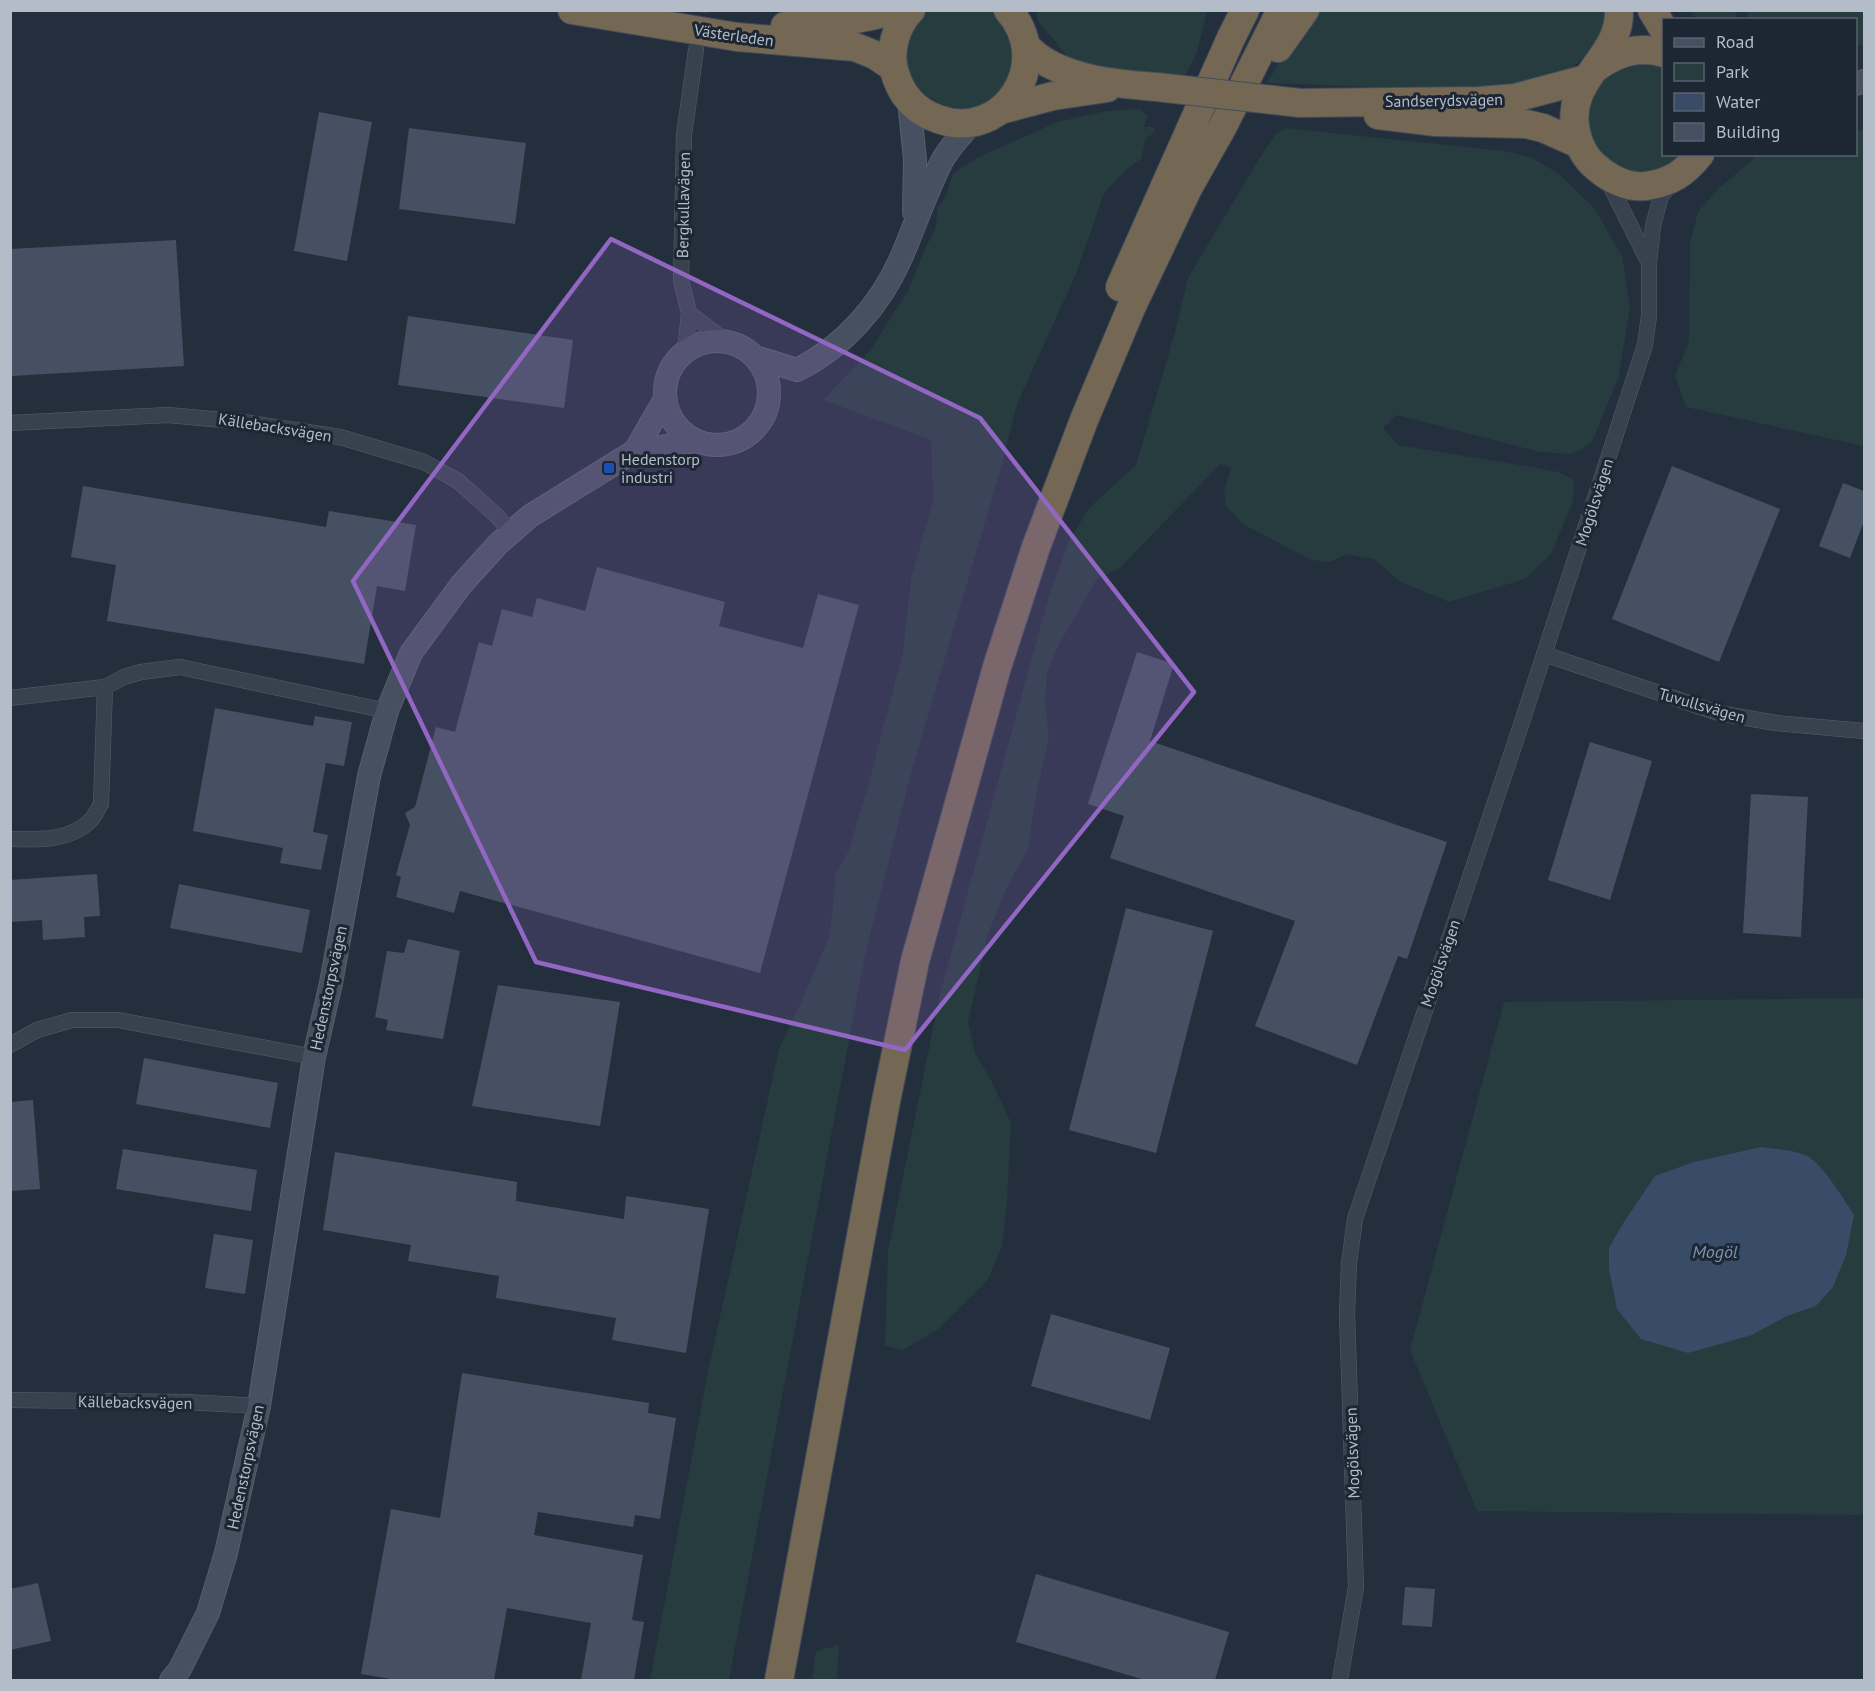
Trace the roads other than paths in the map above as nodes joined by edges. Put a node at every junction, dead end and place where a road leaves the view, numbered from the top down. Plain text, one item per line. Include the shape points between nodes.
1 (572, 10) edge
2 (652, 10) edge
3 (845, 10) edge
4 (894, 10) edge
5 (911, 10) edge
6 (1236, 10) edge
7 (1245, 10) edge
8 (1281, 10) edge
9 (1305, 10) edge
10 (1619, 10) edge
11 (1652, 10) edge
12 (1012, 13) edge
13 (812, 25) junction
14 (1662, 27) edge
15 (1231, 39) junction
16 (1026, 46) junction
17 (696, 50) tunnel mouth
18 (1662, 53) edge
19 (893, 67) junction
20 (1591, 73) junction
21 (1143, 86) junction
22 (909, 101) junction
23 (1300, 103) junction
24 (1000, 111) junction
25 (970, 124) junction
26 (1223, 126) junction
27 (1579, 144) junction
28 (1698, 156) edge
29 (1605, 175) junction
30 (1677, 177) junction
31 (914, 226) junction
32 (1649, 263) junction
33 (689, 313) junction
34 (728, 342) junction
35 (685, 352) junction
36 (755, 357) junction
37 (797, 370) junction
38 (665, 399) junction
39 (765, 413) junction
40 (10, 423) edge
41 (697, 441) junction
42 (635, 451) junction
43 (511, 532) junction
44 (1544, 654) junction
45 (105, 687) junction
46 (10, 698) edge
47 (387, 711) junction
48 (1864, 731) edge
49 (10, 839) edge
50 (10, 1045) edge
51 (314, 1057) junction
52 (10, 1400) edge
53 (259, 1406) junction
54 (171, 1680) edge
55 (762, 1680) edge
56 (779, 1680) edge
57 (1340, 1680) edge

1 - 19 highway, Västerleden via 747,38 855,47
2 - 13 highway, Västerleden via 743,24
3 - 13 highway
4 - 13 highway, Västerleden
5 - 19 highway via 895,39
6 - 15 highway
7 - 15 highway
8 - 26 highway
9 - 26 highway
10 - 20 highway via 1616,36
11 - 14 highway
12 - 16 highway
15 - 55 highway via 1125,276 1063,427 987,643 944,791 899,959 869,1096 804,1473
16 - 21 highway, Sandserydsvägen via 1056,68
16 - 24 highway via 1019,87
17 - 33 street, Bergkullavägen via 684,135 681,280
18 - 20 highway, Sandserydsvägen via 1630,50 1610,57
19 - 22 highway
20 - 23 highway, Sandserydsvägen via 1515,98
20 - 27 highway via 1576,99 1574,122
21 - 23 highway, Sandserydsvägen, bridge
21 - 24 highway, Sandserydsvägen via 1074,92
22 - 25 highway via 928,116
22 - 31 street via 915,160
23 - 27 highway, Sandserydsvägen via 1428,122 1526,124
24 - 25 highway, Sandserydsvägen
25 - 31 street via 942,161
26 - 56 highway via 1188,188 1084,420 1032,558 960,796 915,961 886,1101
27 - 29 highway
28 - 30 highway
29 - 30 highway via 1641,186
29 - 32 street, Mogölsvägen
30 - 32 street, Mogölsvägen via 1661,196
31 - 37 street via 892,278 858,325 831,351
32 - 44 street, Mogölsvägen via 1645,345
33 - 34 street
33 - 35 street, Bergkullavägen
34 - 35 street via 705,342
34 - 36 street
35 - 38 street via 669,373
36 - 37 street
36 - 39 street via 768,384
37 - 39 street
38 - 41 street via 675,424
38 - 42 street
39 - 41 street via 756,429 733,443
40 - 43 street, Källebacksvägen via 168,415 340,437 424,462 458,482
41 - 42 street, Hedenstorpsvägen
42 - 43 street, Hedenstorpsvägen
43 - 47 street, Hedenstorpsvägen via 461,585 411,653
44 - 48 street, Tuvullsvägen via 1718,713
44 - 57 street, Mogölsvägen via 1355,1219 1347,1313 1356,1587
45 - 46 street
45 - 47 street via 141,672 180,667
45 - 49 street via 101,804 92,820 76,831 47,840
47 - 51 street, Hedenstorpsvägen via 369,776
50 - 51 street via 37,1030 72,1020 118,1020
51 - 53 street, Hedenstorpsvägen
52 - 53 street, Källebacksvägen
53 - 54 street, Hedenstorpsvägen via 218,1582 200,1630

